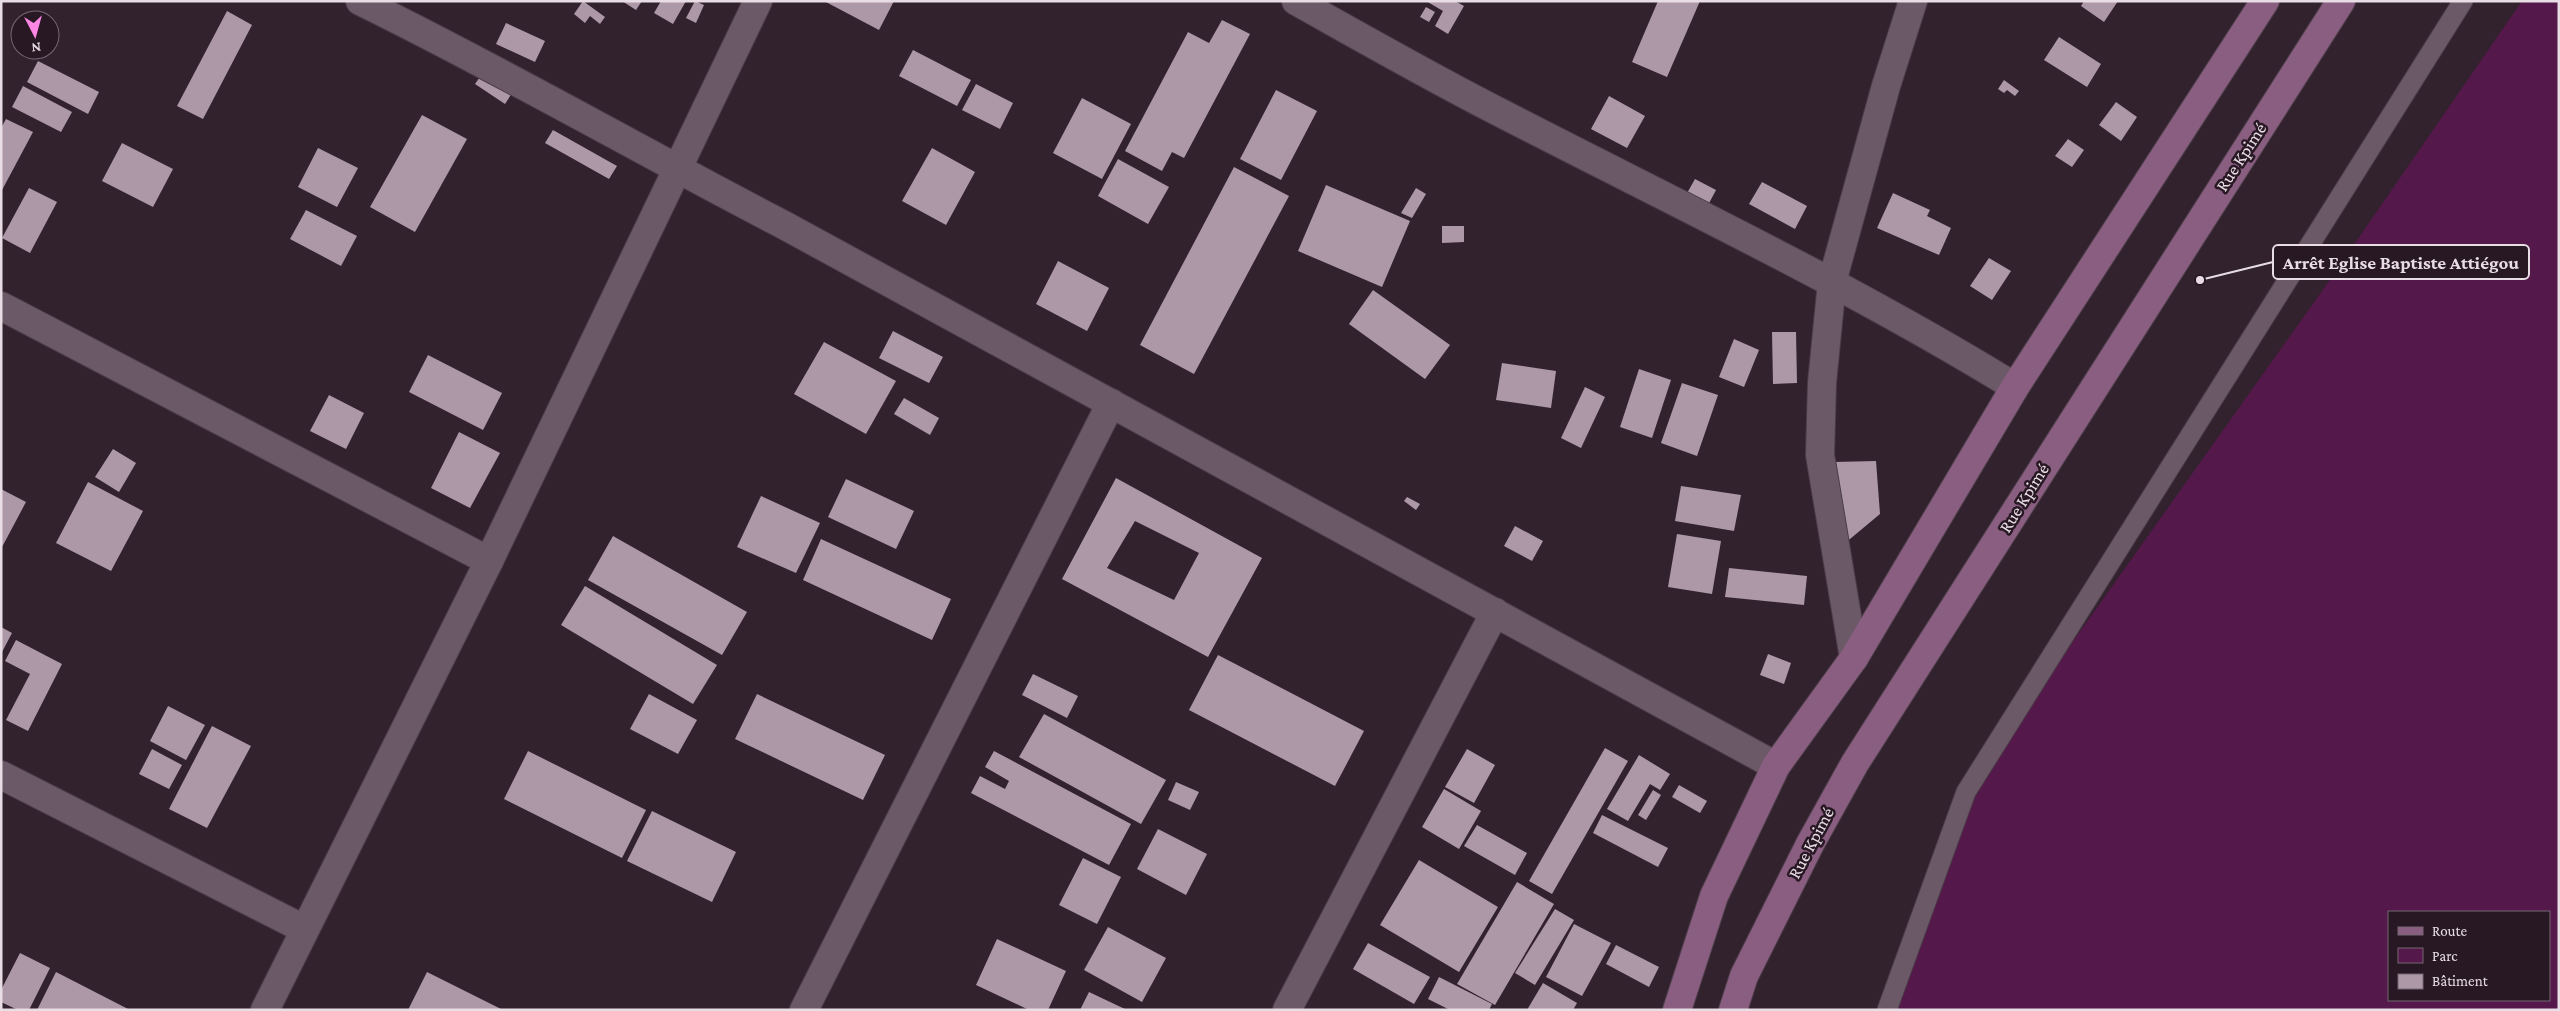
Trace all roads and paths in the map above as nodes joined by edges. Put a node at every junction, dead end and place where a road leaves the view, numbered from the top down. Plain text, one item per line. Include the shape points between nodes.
1 (360, 1) edge
2 (758, 1) edge
3 (1296, 1) edge
4 (1913, 1) edge
5 (2266, 1) edge
6 (2341, 1) edge
7 (2464, 1) edge
8 (676, 169) junction
9 (1832, 282) junction
10 (1, 306) edge
11 (2015, 387) junction
12 (1112, 403) junction
13 (489, 560) junction
14 (1496, 612) junction
15 (1854, 658) junction
16 (1776, 766) junction
17 (1, 775) edge
18 (304, 929) junction
19 (265, 1010) edge
20 (804, 1010) edge
21 (1288, 1010) edge
22 (1677, 1010) edge
23 (1733, 1010) edge
24 (1887, 1010) edge

1 - 8 street via 442,41
2 - 8 street
3 - 9 street via 1498,112
4 - 9 street
5 - 11 main road
6 - 23 main road, Rue Kpimé via 1855,763 1744,976
7 - 24 lane via 1966,792
8 - 12 street
8 - 13 street
9 - 11 street
9 - 15 street via 1822,384 1820,454
10 - 13 street
11 - 15 main road
12 - 14 street
12 - 20 street
13 - 18 street
14 - 16 street
14 - 21 street
15 - 16 main road
16 - 22 main road via 1714,896
17 - 18 street
18 - 19 street

